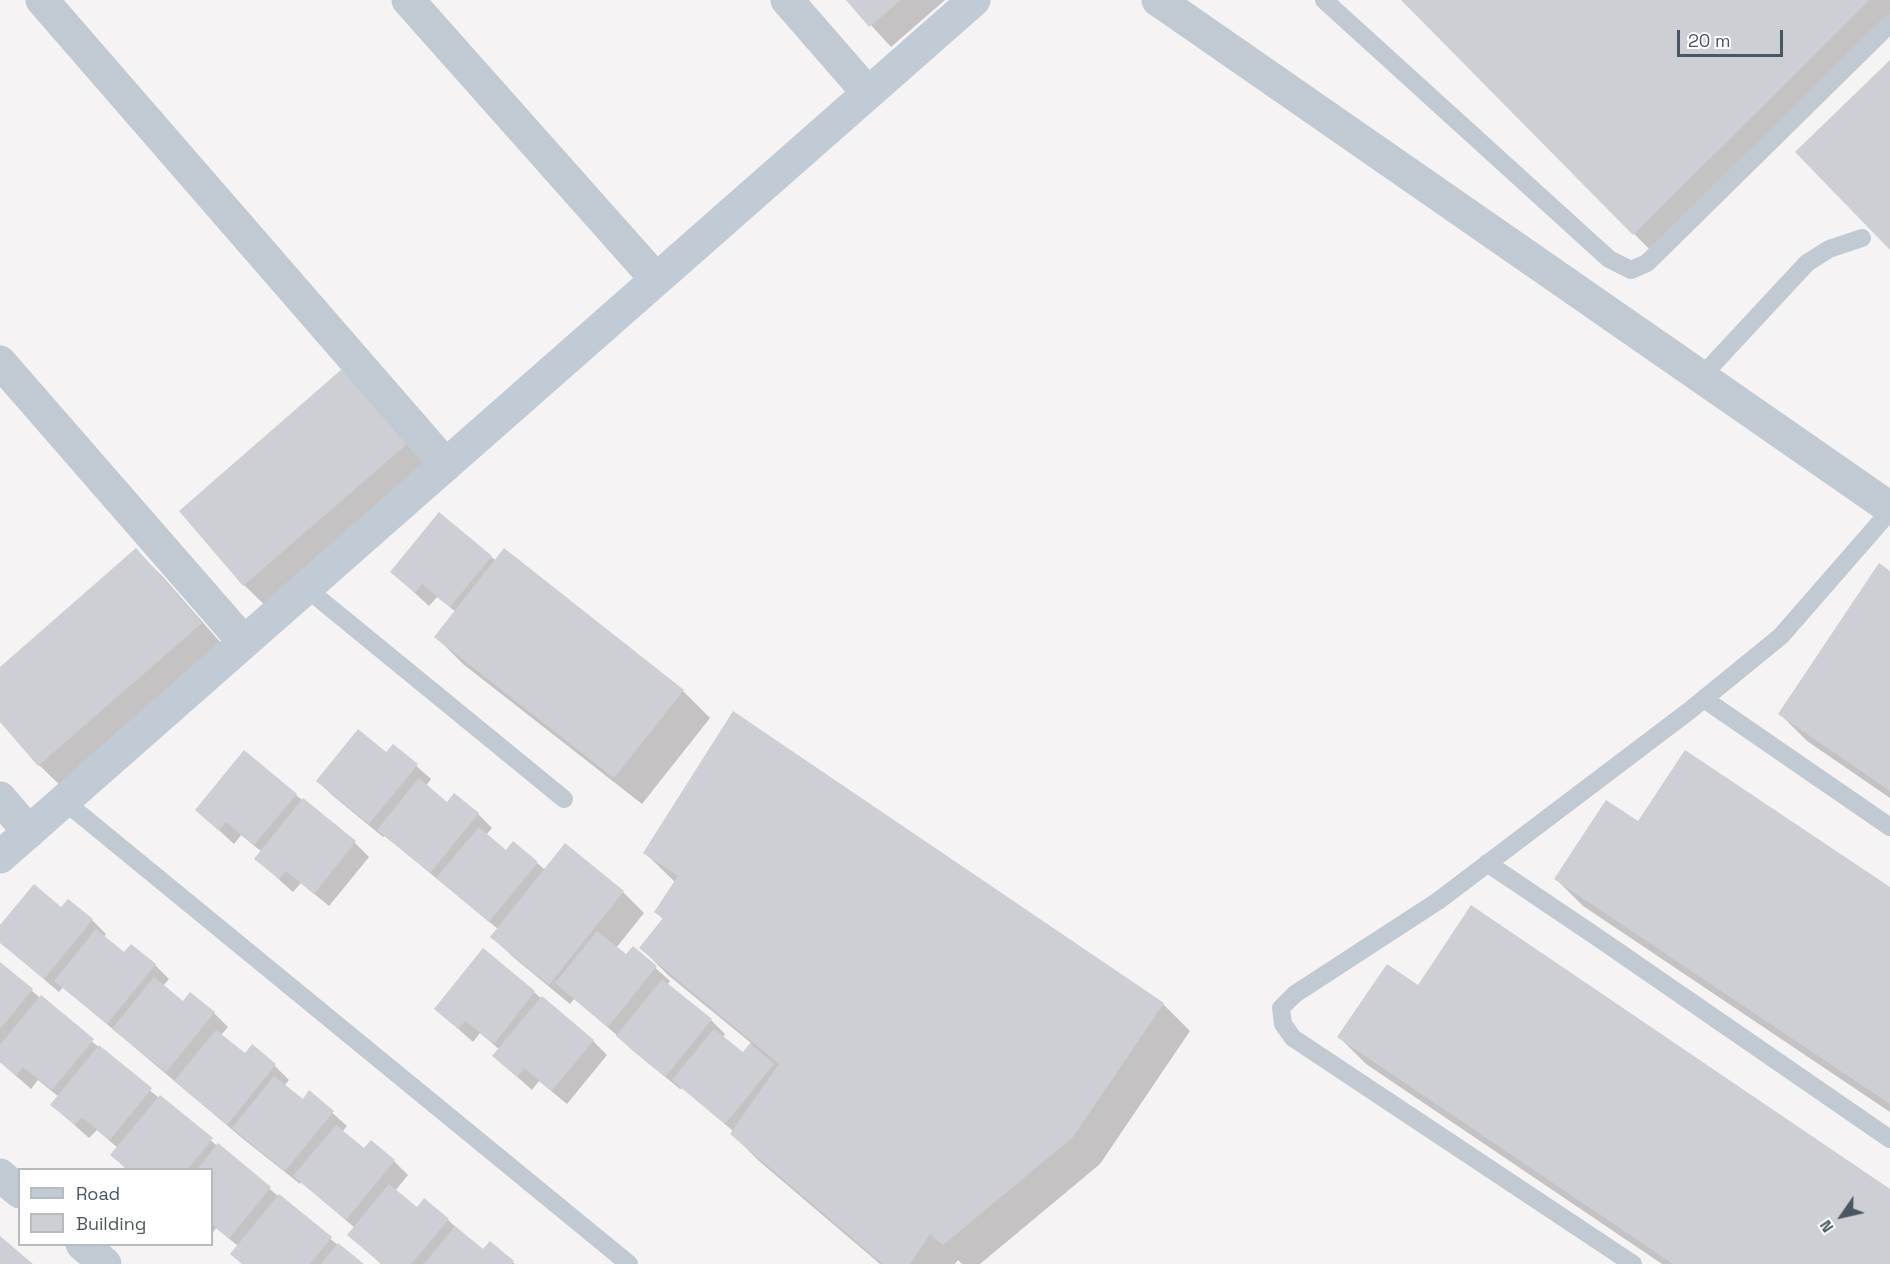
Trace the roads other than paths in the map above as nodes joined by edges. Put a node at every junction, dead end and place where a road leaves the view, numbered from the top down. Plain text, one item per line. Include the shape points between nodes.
1 (42, 0) edge
2 (408, 0) edge
3 (787, 0) edge
4 (974, 0) edge
5 (1158, 0) edge
6 (1324, 0) edge
7 (1890, 24) edge
8 (868, 93) junction
9 (1862, 238) dead end
10 (656, 279) junction
11 (0, 362) edge
12 (1701, 377) junction
13 (446, 465) junction
14 (1890, 510) edge
15 (306, 588) junction
16 (244, 642) junction
17 (1704, 699) junction
18 (0, 798) edge
19 (564, 799) dead end
20 (64, 801) junction
21 (1890, 827) edge
22 (29, 832) junction
23 (0, 857) edge
24 (1487, 863) junction
25 (1890, 1139) edge
26 (0, 1175) edge
27 (18, 1190) edge
28 (83, 1246) edge
29 (105, 1264) edge
30 (629, 1264) edge
31 (1633, 1264) edge

1 - 13 street
2 - 10 street
3 - 8 street
4 - 8 street
5 - 12 street
6 - 7 lane via 1609,259 1632,270 1647,263
8 - 10 street
9 - 12 lane via 1829,249 1807,263
10 - 13 street
11 - 16 street
12 - 14 street
13 - 15 street
14 - 17 lane via 1781,636
15 - 16 street
15 - 19 lane
16 - 20 street
17 - 21 lane
17 - 24 lane
18 - 22 street
20 - 22 street
20 - 30 lane
22 - 23 street
24 - 25 lane
24 - 31 lane via 1438,901 1294,994 1281,1008 1283,1024 1293,1038
26 - 27 street
28 - 29 street

